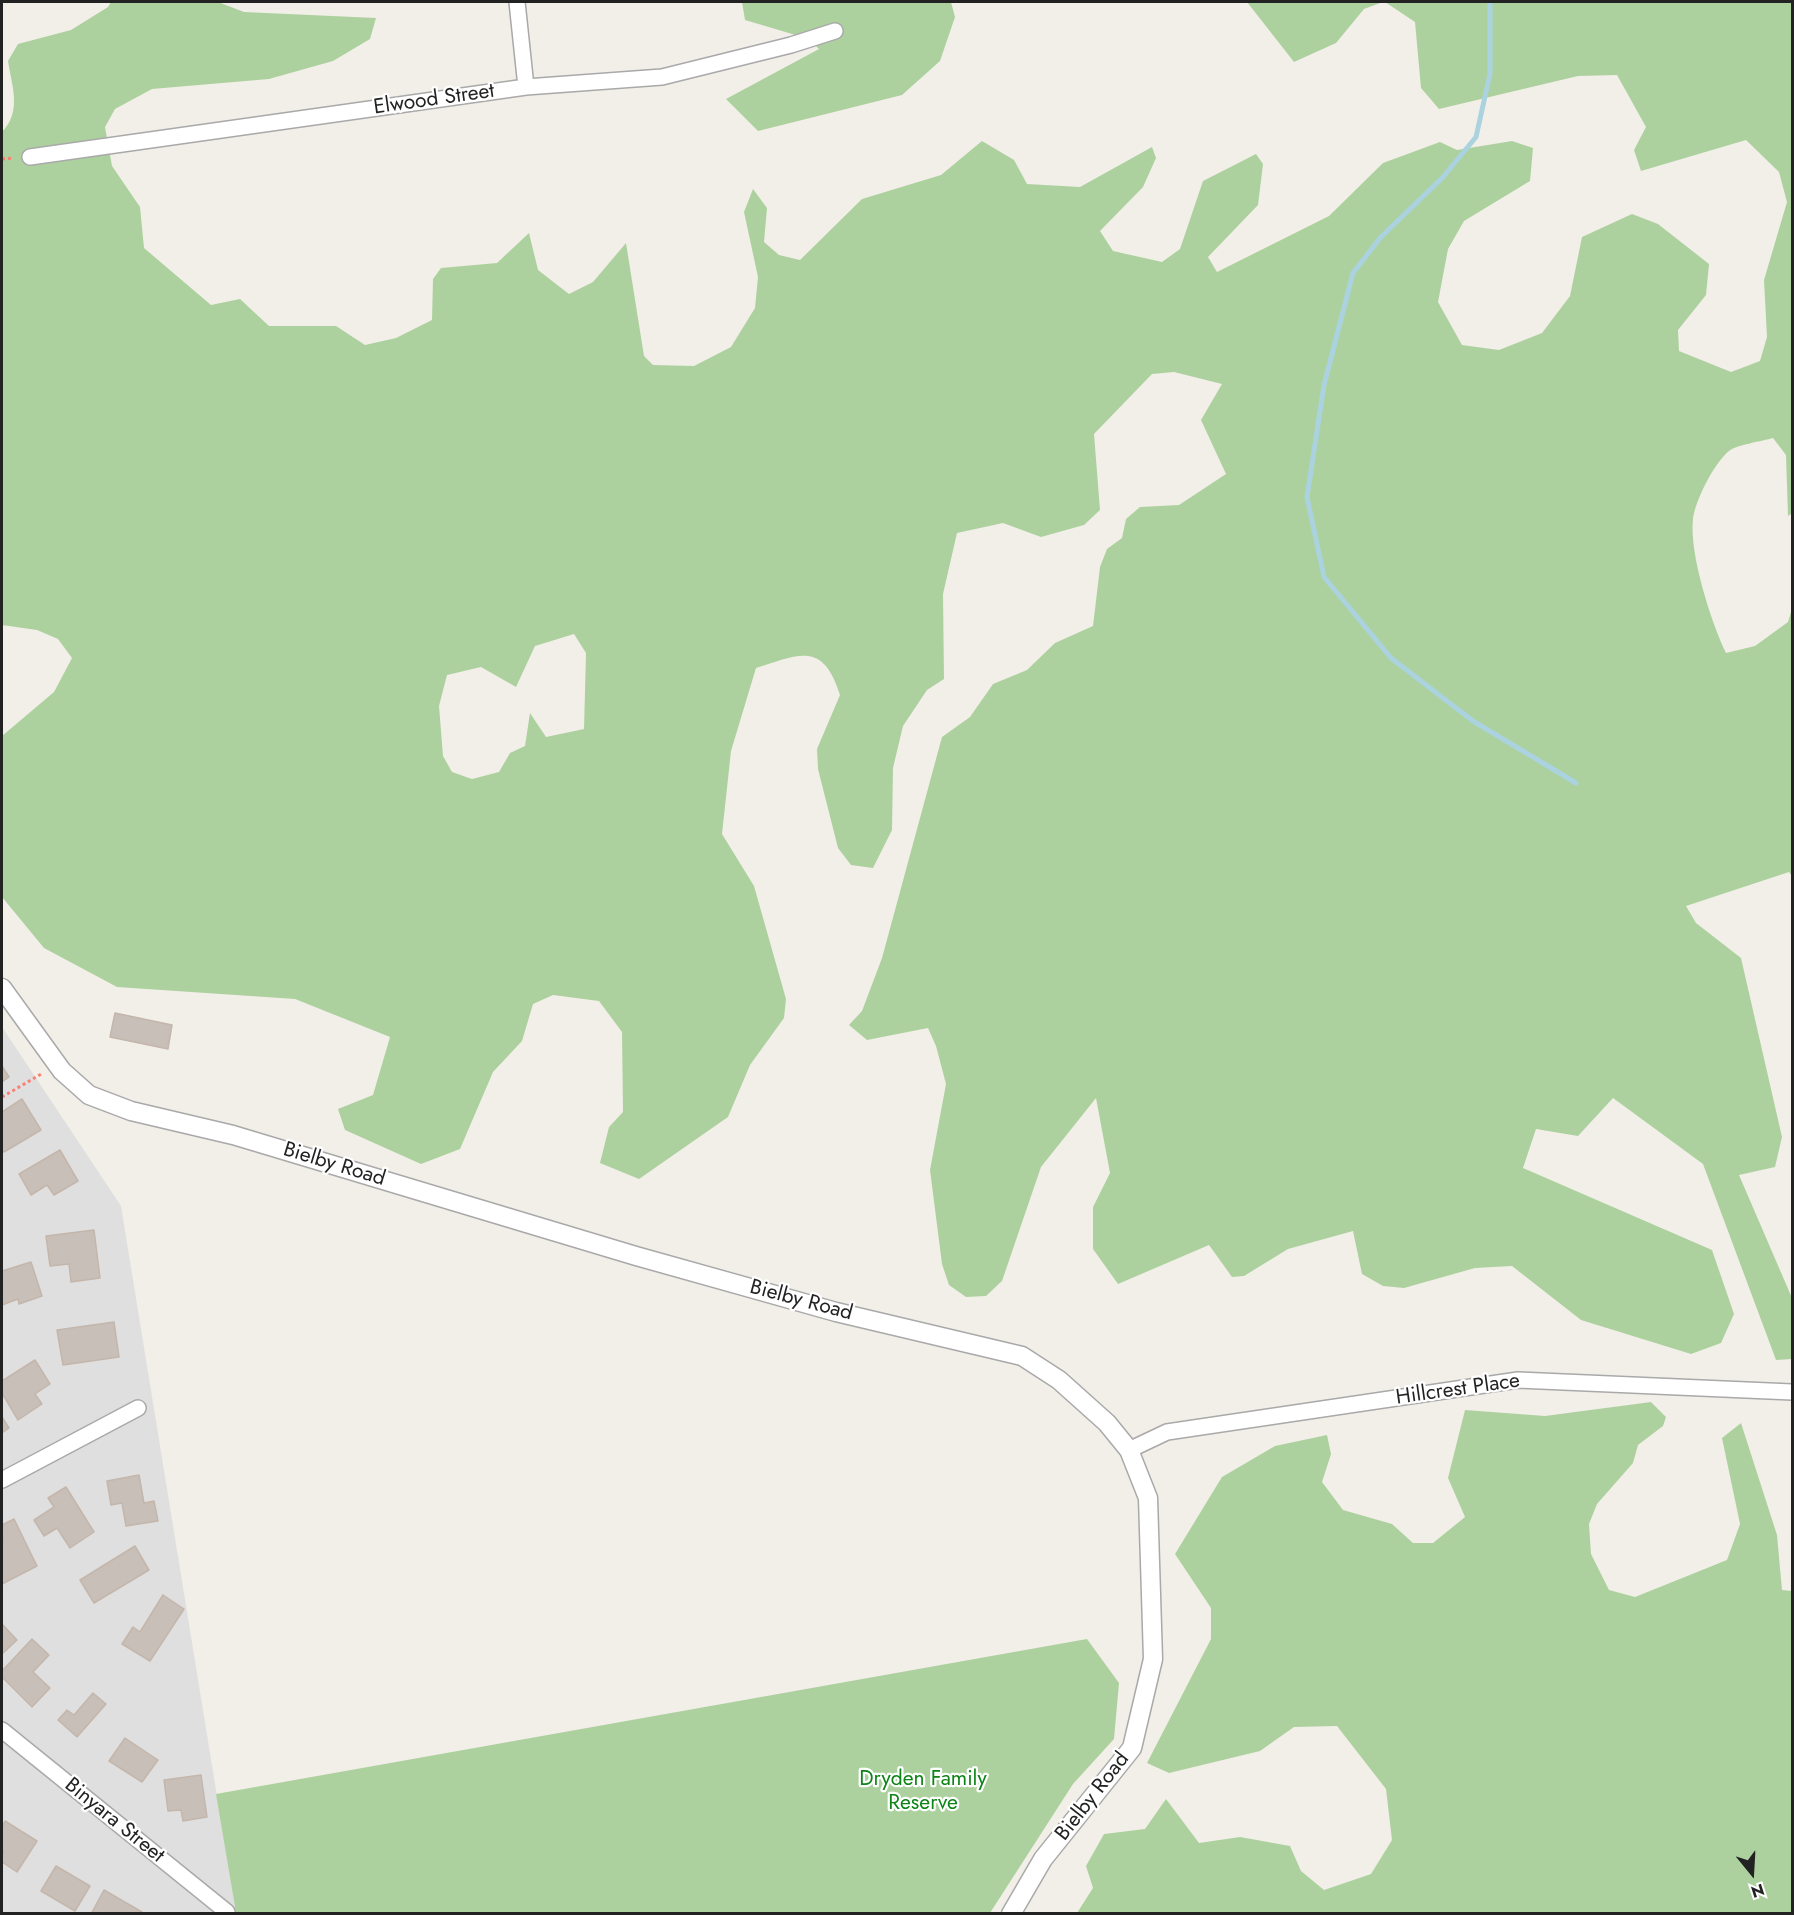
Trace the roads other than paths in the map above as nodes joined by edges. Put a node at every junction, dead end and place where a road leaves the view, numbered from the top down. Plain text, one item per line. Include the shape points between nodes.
1 (517, 2) edge
2 (835, 31) dead end
3 (526, 87) junction
4 (30, 157) dead end
5 (2, 988) edge
6 (1792, 1392) edge
7 (138, 1408) dead end
8 (1129, 1450) junction
9 (2, 1480) edge
10 (2, 1730) edge
11 (227, 1912) edge
12 (1011, 1914) edge

1 - 3 street
2 - 3 street, Elwood Street via 662,77
3 - 4 street, Elwood Street
5 - 8 street, Bielby Road via 62,1071 89,1095 131,1112 233,1135 803,1303 1022,1356 1059,1380 1107,1423
6 - 8 street, Hillcrest Place via 1518,1380 1167,1432
7 - 9 street
8 - 12 street, Bielby Road via 1148,1498 1153,1659 1131,1748 1043,1859
10 - 11 street, Binyara Street

